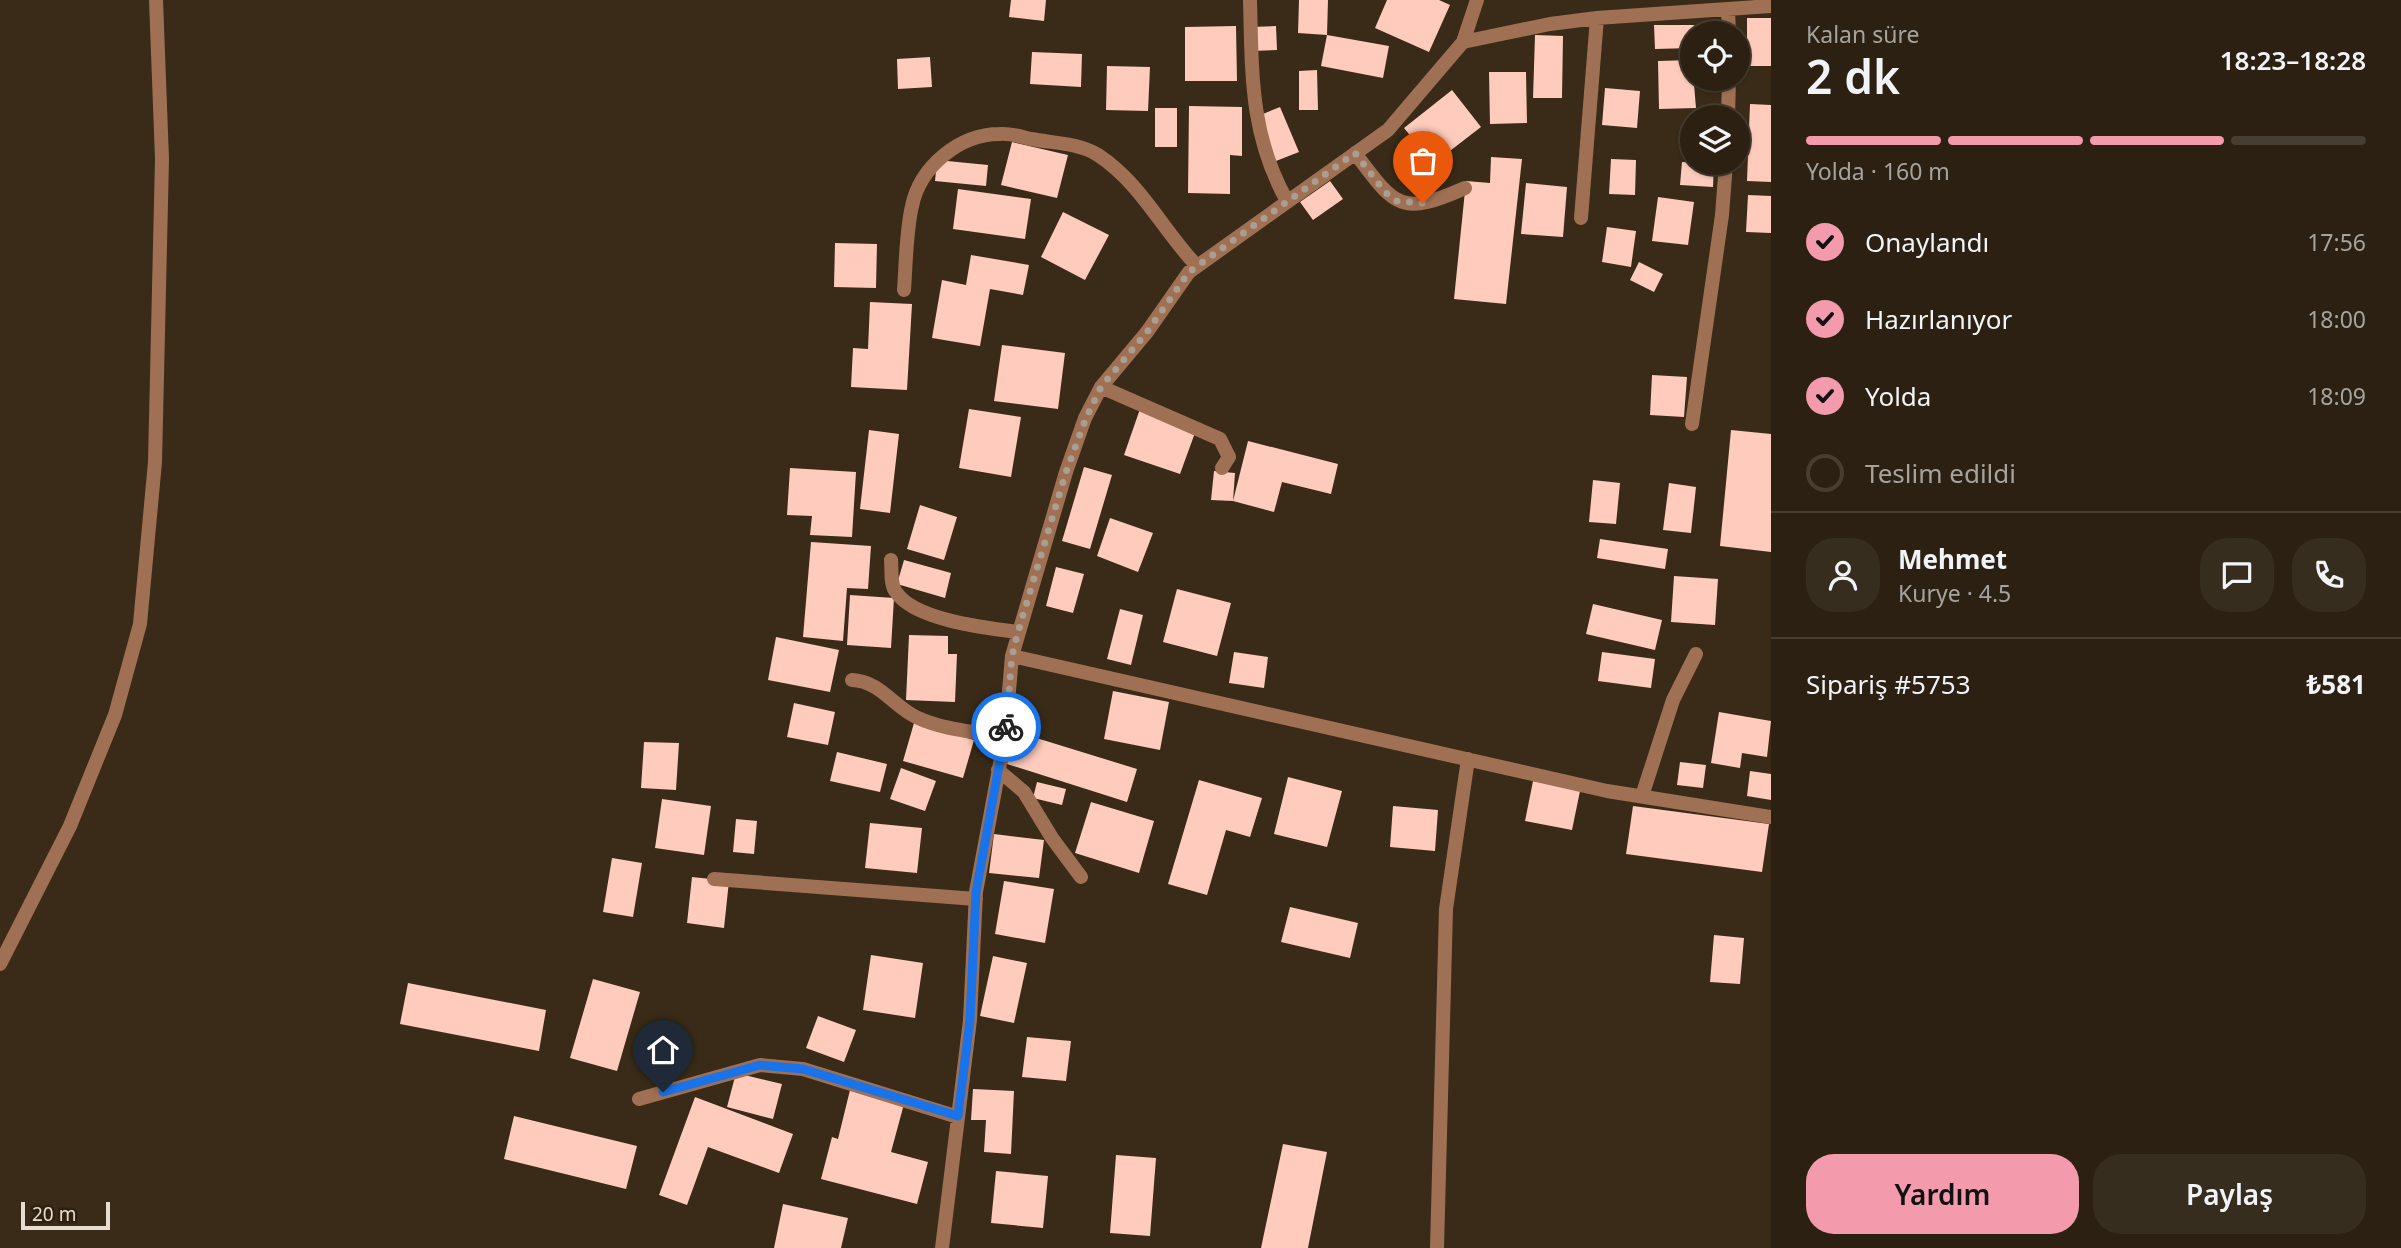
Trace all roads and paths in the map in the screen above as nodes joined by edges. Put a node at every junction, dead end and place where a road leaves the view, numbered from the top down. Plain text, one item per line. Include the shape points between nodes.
1 (156, 0) edge
2 (1250, 0) edge
3 (1476, 0) edge
4 (1771, 6) edge
5 (1728, 11) junction
6 (1597, 18) junction
7 (1728, 21) edge
8 (1463, 42) junction
9 (1355, 153) junction
10 (1725, 175) edge
11 (1465, 188) dead end
12 (1287, 201) junction
13 (1581, 218) dead end
14 (1197, 266) junction
15 (904, 290) dead end
16 (1101, 387) junction
17 (1692, 424) dead end
18 (1222, 468) dead end
19 (891, 560) dead end
20 (1018, 632) junction
21 (1696, 653) dead end
22 (1012, 656) junction
23 (852, 680) dead end
24 (1005, 737) junction
25 (1468, 759) junction
26 (998, 770) junction
27 (1642, 796) junction
28 (1771, 817) edge
29 (1081, 877) dead end
30 (714, 879) dead end
31 (976, 899) junction
32 (0, 964) edge
33 (639, 1099) dead end
34 (958, 1116) junction
35 (942, 1248) edge
36 (1437, 1248) edge

1 - 32 street via 162,159 155,461 140,624 115,715 70,826
2 - 12 street via 1253,98 1265,156
3 - 8 street
4 - 5 street
5 - 6 street
5 - 7 street
6 - 8 street
6 - 13 street
8 - 9 street via 1388,130
9 - 11 street via 1396,201 1439,200
9 - 12 street
10 - 17 street
12 - 14 street
14 - 15 street via 1125,178 1098,155 1000,134 951,149 919,183 911,206
14 - 16 street
16 - 18 street via 1220,439 1229,457
16 - 20 street via 1066,472
19 - 20 street via 894,590 909,607
20 - 22 street
21 - 27 street via 1673,700
22 - 24 street
22 - 25 street
23 - 24 street via 863,680 913,716 936,725
24 - 26 street
25 - 27 street
25 - 36 street via 1446,909
26 - 29 street via 1024,792
26 - 31 street
27 - 28 street
30 - 31 street
31 - 34 street via 970,1020
33 - 34 street via 760,1065 803,1069
34 - 35 street

